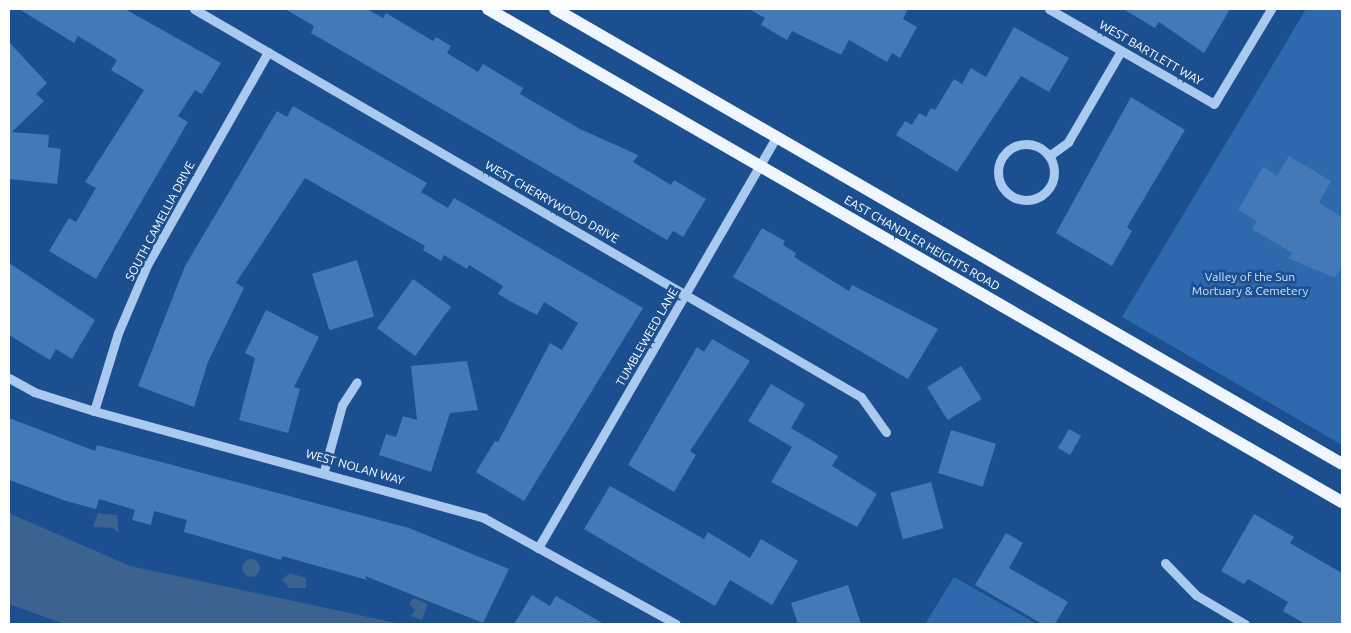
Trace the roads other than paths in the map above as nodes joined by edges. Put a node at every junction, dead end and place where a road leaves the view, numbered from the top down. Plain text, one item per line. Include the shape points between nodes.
1 (194, 9) edge
2 (488, 9) edge
3 (555, 9) edge
4 (1049, 9) edge
5 (1271, 9) edge
6 (1121, 50) junction
7 (268, 52) junction
8 (776, 137) junction
9 (1049, 156) junction
10 (760, 165) junction
11 (686, 294) junction
12 (9, 378) edge
13 (357, 382) dead end
14 (94, 411) junction
15 (886, 432) dead end
16 (1342, 464) edge
17 (324, 471) junction
18 (1342, 502) edge
19 (538, 548) junction
20 (1165, 563) dead end
21 (676, 624) edge
22 (1245, 624) edge

1 - 7 street, WEST CHERRYWOOD DRIVE
2 - 10 main road, EAST CHANDLER HEIGHTS ROAD
3 - 8 main road, EAST CHANDLER HEIGHTS ROAD
4 - 6 street, WEST BARTLETT WAY
5 - 6 street, WEST BARTLETT WAY via 1214,104
6 - 9 street via 1068,142
7 - 11 street, WEST CHERRYWOOD DRIVE
7 - 14 street, SOUTH CAMELLIA DRIVE via 147,265 118,334
8 - 10 street, TUMBLEWEED LANE
8 - 16 main road, EAST CHANDLER HEIGHTS ROAD
9 - 9 street via 1028,144 1012,148 998,168 1001,185 1014,198 1040,197 1052,183
10 - 11 street, TUMBLEWEED LANE
10 - 18 main road, EAST CHANDLER HEIGHTS ROAD
11 - 15 street, WEST CHERRYWOOD DRIVE via 862,397
11 - 19 street, TUMBLEWEED LANE
12 - 14 street, WEST NOLAN WAY
13 - 17 street via 342,405
14 - 17 street, WEST NOLAN WAY
17 - 19 street, WEST NOLAN WAY via 484,518
19 - 21 street, WEST NOLAN WAY
20 - 22 street via 1196,596

